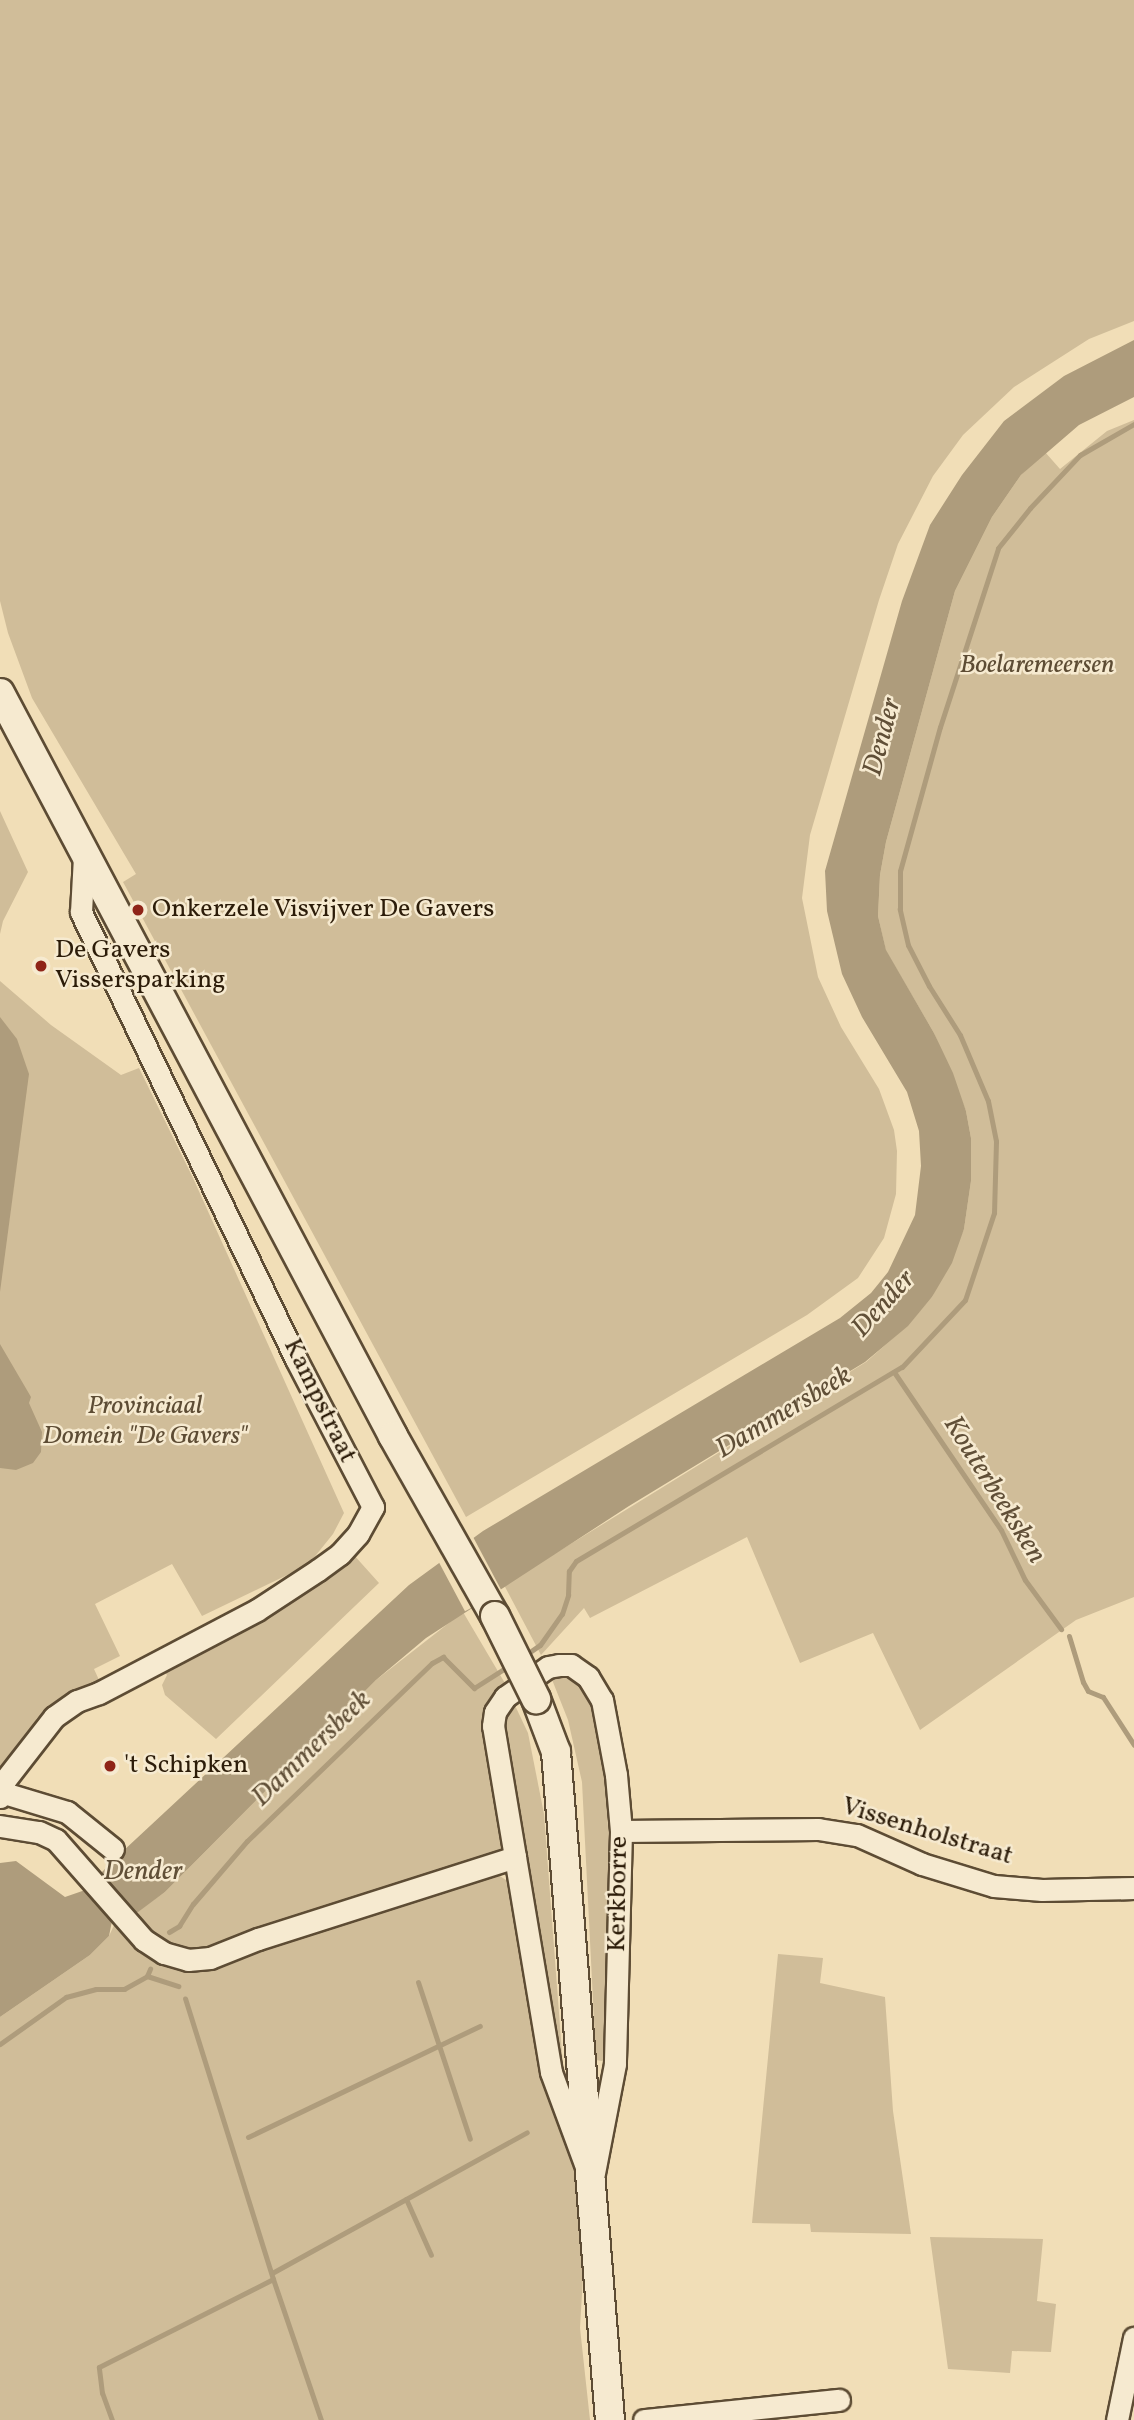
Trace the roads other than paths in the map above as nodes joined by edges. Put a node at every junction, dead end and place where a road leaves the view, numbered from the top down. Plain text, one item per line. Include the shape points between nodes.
1 (0, 693) edge
2 (84, 856) junction
3 (473, 1576) joint
4 (2, 1795) edge
5 (0, 1826) edge
6 (621, 1831) junction
7 (113, 1850) dead end
8 (514, 1857) junction
9 (1134, 1888) edge
10 (592, 2183) junction
11 (1134, 2338) edge
12 (839, 2400) dead end
13 (610, 2420) edge
14 (643, 2420) edge
15 (1116, 2420) edge

1 - 2 street, Kampstraat
2 - 3 street, Kampstraat via 393,1436
2 - 4 street, Kampstraat via 81,912 307,1382 373,1507 358,1534 318,1570 257,1610 54,1717 5,1780
3 - 10 street, Kerkborre, bridge via 536,1699 556,1752
4 - 7 street, Kampstraat via 66,1812
5 - 8 street via 40,1832 56,1840 144,1940 164,1954 188,1960 210,1958
6 - 8 street, Kerkborre via 602,1700 588,1677 572,1665 548,1667 505,1697 495,1712 494,1744
6 - 9 street, Vissenholstraat via 818,1829 857,1835 922,1864 994,1886
6 - 10 street, Kerkborre via 615,2064
8 - 10 street, Kerkborre via 551,2072
10 - 13 street, Kerkborre
11 - 15 street
12 - 14 street

